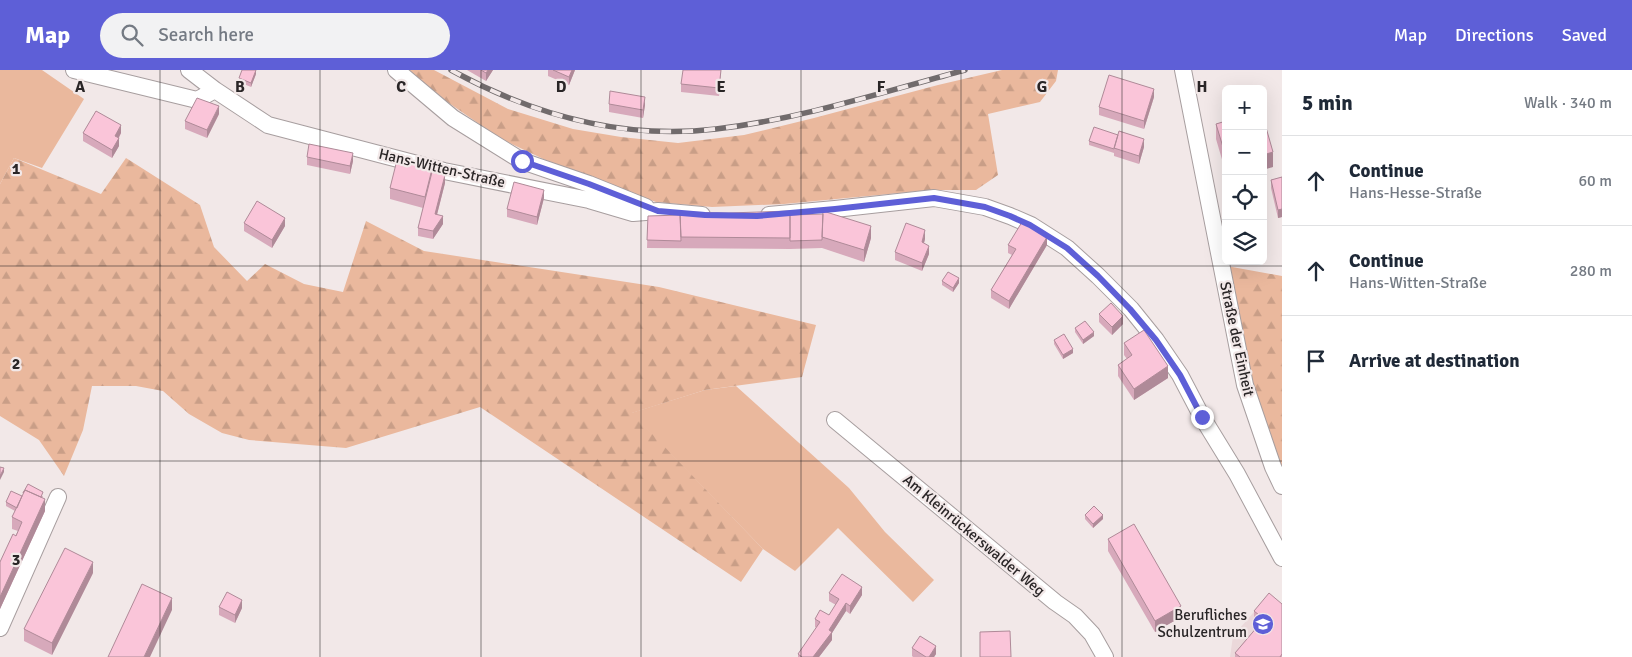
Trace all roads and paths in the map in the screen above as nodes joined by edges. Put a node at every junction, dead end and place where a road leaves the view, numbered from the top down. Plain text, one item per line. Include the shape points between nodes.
1 (74, 70) edge
2 (189, 70) edge
3 (396, 70) edge
4 (1183, 70) edge
5 (215, 90) junction
6 (658, 211) junction
7 (714, 215) edge
8 (757, 216) edge
9 (835, 420) dead end
10 (1282, 486) edge
11 (58, 497) dead end
12 (1282, 558) edge
13 (0, 628) edge
14 (1105, 657) edge

1 - 5 street via 197,100
2 - 5 street, Hans-Witten-Straße
3 - 6 street via 453,118 522,161
4 - 10 street, Straße der Einheit via 1245,385
5 - 6 street, Hans-Witten-Straße via 268,125 444,171 589,200 633,213
6 - 7 street, Hans-Witten-Straße
8 - 12 street via 934,198 985,207 1030,225 1067,248 1130,309 1156,340 1180,375
9 - 14 street, Am Kleinrückerswalder Weg via 1075,616 1092,634
11 - 13 street

